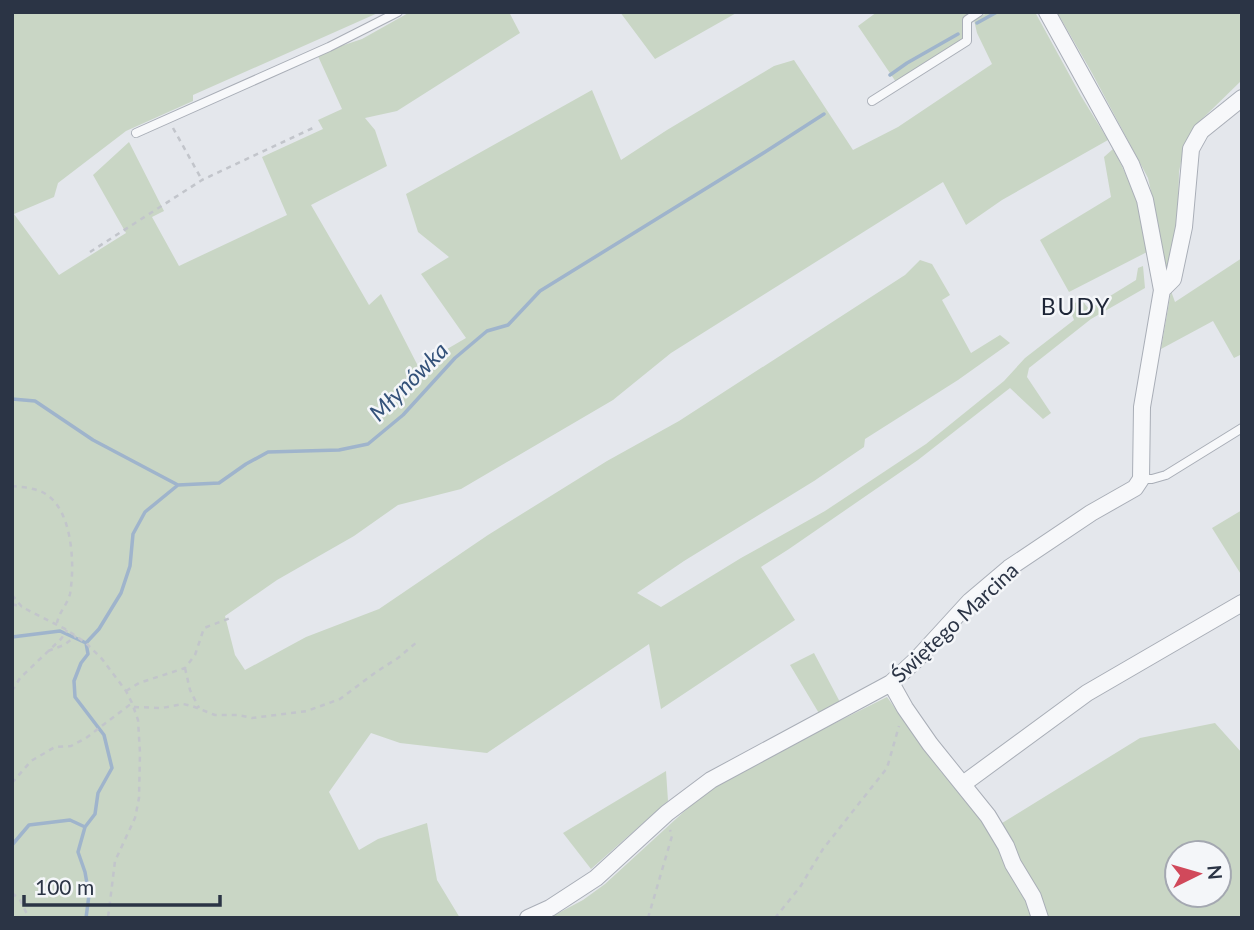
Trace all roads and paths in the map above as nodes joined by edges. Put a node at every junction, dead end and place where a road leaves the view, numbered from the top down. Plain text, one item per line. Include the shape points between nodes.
1 (398, 12) edge
2 (978, 12) edge
3 (1047, 12) edge
4 (1242, 98) edge
5 (872, 101) dead end
6 (168, 119) junction
7 (316, 127) dead end
8 (136, 133) dead end
9 (202, 180) junction
10 (90, 252) dead end
11 (1162, 290) junction
12 (1242, 428) edge
13 (1141, 479) junction
14 (12, 486) edge
15 (12, 595) edge
16 (1242, 603) edge
17 (12, 604) edge
18 (22, 607) junction
19 (233, 617) dead end
20 (56, 625) junction
21 (67, 630) junction
22 (76, 636) junction
23 (417, 642) dead end
24 (48, 651) junction
25 (185, 668) junction
26 (891, 683) junction
27 (12, 691) edge
28 (126, 691) junction
29 (133, 705) junction
30 (200, 708) junction
31 (905, 708) junction
32 (12, 783) edge
33 (963, 784) junction
34 (667, 813) junction
35 (12, 893) edge
36 (29, 918) edge
37 (108, 918) edge
38 (528, 918) edge
39 (648, 918) edge
40 (775, 918) edge
41 (1040, 918) edge

1 - 6 lane
2 - 5 lane via 967,20 967,41
3 - 11 street via 1138,179
4 - 11 street via 1201,131 1191,149 1184,227 1173,279
6 - 8 lane
6 - 9 path
7 - 9 path
9 - 10 path
11 - 13 street via 1142,407
12 - 13 lane via 1166,475
13 - 26 street, Świętego Marcina via 1135,488 1009,568 970,601
14 - 20 path via 43,492 54,500 71,542 70,592
15 - 18 path
16 - 33 street via 1087,693
17 - 18 path
18 - 20 path
19 - 25 path via 204,628
20 - 21 path
21 - 22 path
21 - 24 path
22 - 24 path
22 - 28 path via 102,659
23 - 30 path via 340,699 307,711 252,718 215,715
24 - 27 path
25 - 28 path
25 - 30 path
26 - 31 street
26 - 34 street, Świętego Marcina via 711,780
28 - 29 path
29 - 30 path
29 - 32 path via 86,738 71,746 55,747 31,761
29 - 37 path via 138,720 139,798 115,861
31 - 33 street
31 - 40 path via 887,768
33 - 41 street via 1006,846
34 - 38 street, Świętego Marcina via 596,878
34 - 39 path via 672,836
35 - 36 path

